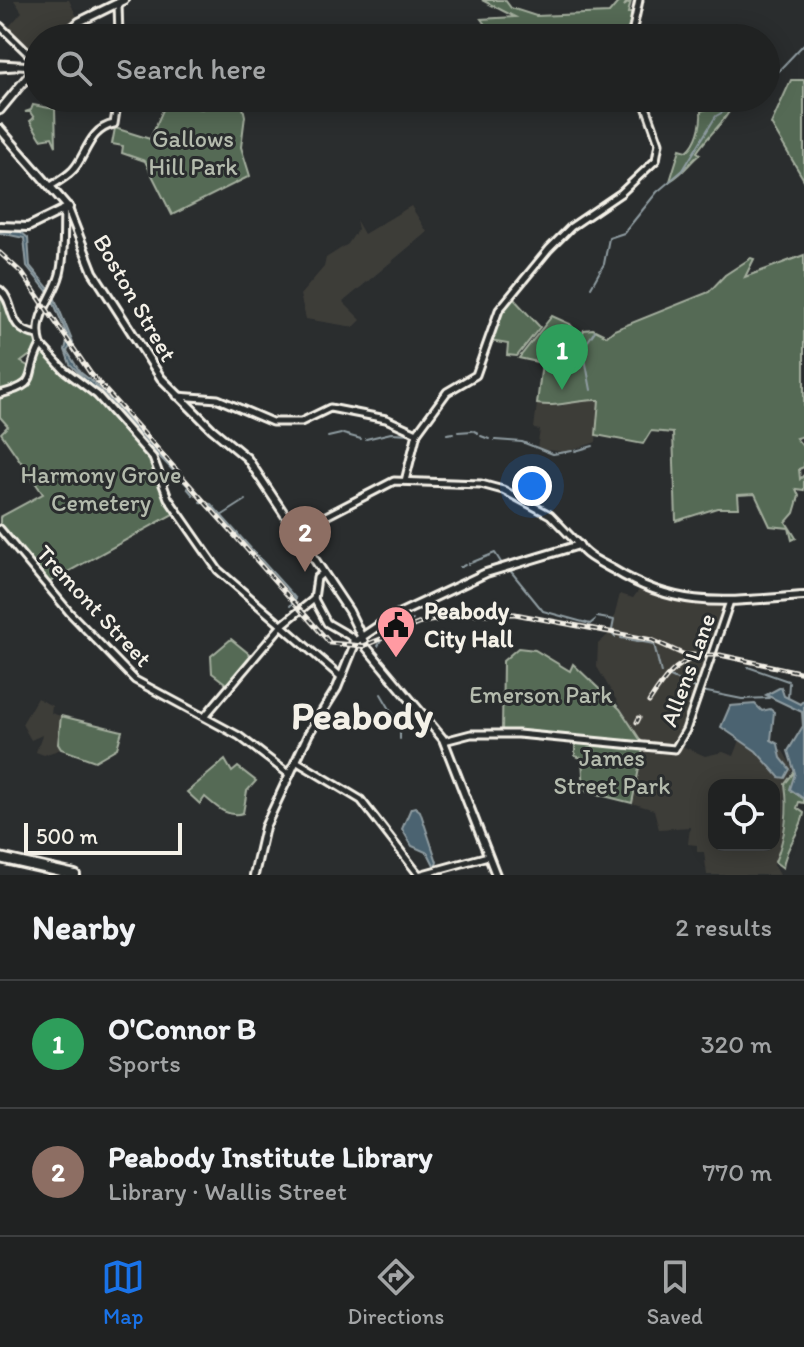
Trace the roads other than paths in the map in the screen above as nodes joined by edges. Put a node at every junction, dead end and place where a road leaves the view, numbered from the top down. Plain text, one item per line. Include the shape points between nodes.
1 (639, 0) edge
2 (121, 2) edge
3 (75, 24) edge
4 (120, 24) edge
5 (634, 24) edge
6 (0, 26) edge
7 (24, 53) edge
8 (0, 66) edge
9 (24, 66) edge
10 (24, 80) edge
11 (0, 112) edge
12 (116, 112) edge
13 (648, 112) edge
14 (0, 129) edge
15 (51, 186) junction
16 (66, 209) junction
17 (0, 226) edge
18 (0, 290) edge
19 (38, 335) junction
20 (41, 345) junction
21 (0, 394) edge
22 (177, 396) junction
23 (417, 433) junction
24 (405, 481) junction
25 (0, 529) edge
26 (297, 531) junction
27 (579, 545) junction
28 (567, 549) junction
29 (586, 554) junction
30 (602, 563) junction
31 (323, 573) junction
32 (804, 596) edge
33 (314, 599) junction
34 (730, 601) junction
35 (282, 625) junction
36 (362, 637) junction
37 (353, 645) junction
38 (341, 677) junction
39 (205, 717) junction
40 (444, 741) junction
41 (296, 761) junction
42 (290, 775) junction
43 (488, 856) junction
44 (0, 860) edge
45 (51, 870) junction
46 (65, 875) edge
47 (75, 875) edge
48 (254, 875) edge
49 (419, 875) edge
50 (496, 875) edge

1 - 5 street
2 - 3 main road
2 - 4 street
6 - 7 street
8 - 9 street
10 - 11 main road
12 - 15 street via 114,124 92,140 72,172
13 - 23 street via 659,143 654,162 620,194 564,233 498,311 476,375 447,392
14 - 15 main road, Boston Street
15 - 16 main road, Boston Street
16 - 17 main road via 25,227
16 - 19 street via 60,274
16 - 22 main road, Boston Street via 95,275
18 - 19 street via 18,325
19 - 20 street
20 - 21 street via 29,383
20 - 35 street via 149,452 172,505 221,574
22 - 23 street via 215,398 272,422 301,422 330,408 386,419
22 - 26 main road, Boston Street via 247,458
23 - 24 street
24 - 26 street via 387,484
24 - 27 street via 495,486 553,517
25 - 39 street, Tremont Street via 135,680
26 - 31 main road, Boston Street
27 - 28 main road
27 - 29 main road
27 - 30 main road
28 - 29 main road
28 - 36 main road via 486,573
29 - 30 main road
30 - 34 main road via 677,599
31 - 33 street via 317,578
31 - 36 main road, Boston Street
32 - 34 main road
33 - 35 street
33 - 37 street via 327,623 353,638
34 - 40 street, Allens Lane via 675,749 513,733
35 - 38 street
35 - 39 street
36 - 37 main road
36 - 40 main road, Boston Street
37 - 38 main road
38 - 41 main road
39 - 42 street, Tremont Street
40 - 43 main road, Boston Street
41 - 42 main road
41 - 49 street via 361,800
42 - 48 main road via 264,828
43 - 49 street
43 - 50 main road, Boston Street
44 - 45 highway
45 - 46 highway
45 - 47 highway

